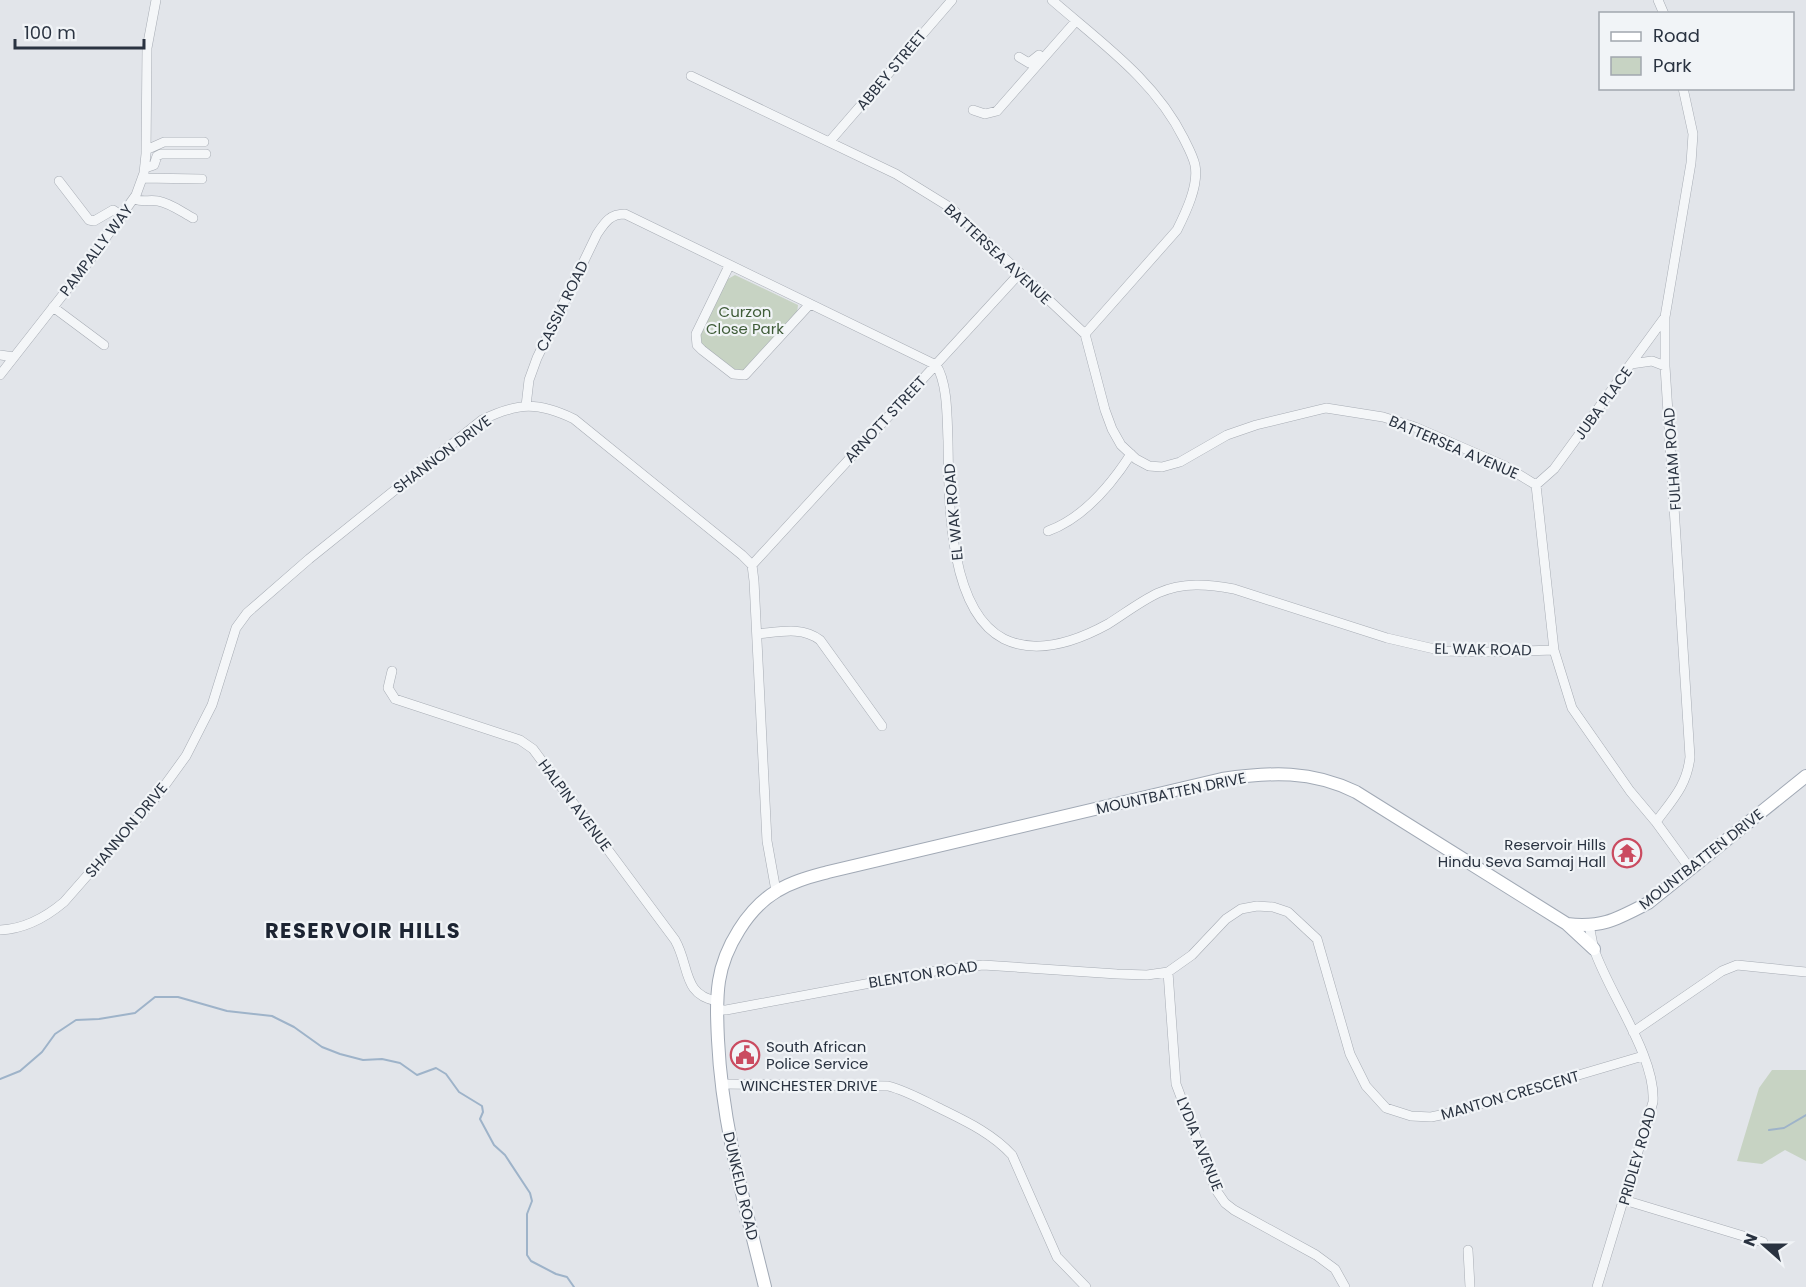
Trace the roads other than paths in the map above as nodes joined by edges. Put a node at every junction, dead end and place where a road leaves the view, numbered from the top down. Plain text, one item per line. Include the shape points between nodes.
1 (156, 0) edge
2 (952, 0) edge
3 (1052, 0) edge
4 (1074, 19) junction
5 (1019, 57) dead end
6 (691, 76) dead end
7 (1683, 90) edge
8 (973, 110) dead end
9 (830, 141) junction
10 (204, 142) dead end
11 (146, 150) junction
12 (206, 154) dead end
13 (145, 168) junction
14 (142, 178) junction
15 (202, 179) dead end
16 (59, 181) dead end
17 (134, 199) junction
18 (122, 216) junction
19 (193, 218) dead end
20 (729, 266) junction
21 (1019, 274) junction
22 (810, 304) junction
23 (53, 307) junction
24 (1665, 317) junction
25 (1085, 334) junction
26 (104, 345) dead end
27 (0, 355) edge
28 (14, 357) junction
29 (1630, 364) junction
30 (936, 365) junction
31 (1665, 366) junction
32 (0, 375) edge
33 (526, 406) junction
34 (1131, 454) junction
35 (1536, 485) junction
36 (1048, 531) dead end
37 (752, 565) junction
38 (757, 634) junction
39 (1554, 650) junction
40 (392, 671) dead end
41 (882, 726) dead end
42 (1806, 776) edge
43 (1656, 822) junction
44 (1691, 870) junction
45 (776, 891) junction
46 (1567, 924) junction
47 (1589, 926) junction
48 (0, 930) edge
49 (1594, 949) junction
50 (1168, 972) junction
51 (1806, 972) edge
52 (717, 1006) junction
53 (1633, 1032) junction
54 (1643, 1056) junction
55 (721, 1084) junction
56 (1624, 1200) junction
57 (1763, 1242) dead end
58 (1468, 1250) dead end
59 (765, 1287) edge
60 (1086, 1287) edge
61 (1346, 1287) edge
62 (1470, 1287) edge
63 (1597, 1287) edge

1 - 11 street, PAMPALLY WAY via 148,43
2 - 9 street, ABBEY STREET
3 - 4 street
4 - 5 street via 1033,62
4 - 8 street via 997,111 986,114
4 - 25 street via 1137,74 1159,99 1196,166 1185,214 1177,230
6 - 9 street, BATTERSEA AVENUE
7 - 24 street, FULHAM ROAD via 1693,134 1691,163
9 - 21 street, BATTERSEA AVENUE via 943,203
10 - 11 street via 164,142
11 - 13 street, PAMPALLY WAY
12 - 13 street via 161,153 154,165
13 - 14 street, PAMPALLY WAY
14 - 15 street
14 - 17 street, PAMPALLY WAY
16 - 18 street via 89,220 113,210
17 - 18 street, PAMPALLY WAY
17 - 19 street via 164,203
18 - 23 street, PAMPALLY WAY
20 - 22 street
20 - 22 street via 696,339 702,350 733,374 745,375
20 - 33 street, CASSIA ROAD via 633,216 616,214 608,218 537,358
21 - 25 street, BATTERSEA AVENUE
21 - 30 street, ARNOTT STREET
22 - 30 street
23 - 26 street
23 - 28 street, PAMPALLY WAY
24 - 29 street, JUBA PLACE
24 - 31 street, FULHAM ROAD
25 - 34 street, BATTERSEA AVENUE via 1105,410 1121,445
27 - 28 street
28 - 32 street, PAMPALLY WAY
29 - 31 street via 1652,362
29 - 35 street, JUBA PLACE via 1554,469
30 - 37 street, ARNOTT STREET
30 - 39 street, EL WAK ROAD via 947,412 955,556 968,598 983,623 1015,644 1038,648 1065,642 1105,625 1158,593 1183,585 1209,584 1387,639 1443,651
31 - 43 street, FULHAM ROAD via 1690,757 1682,787
33 - 37 street, SHANNON DRIVE via 550,408 574,419
33 - 48 street, SHANNON DRIVE via 482,420 253,606 234,633 208,716 157,796 64,902 28,925
34 - 35 street, BATTERSEA AVENUE via 1149,466 1162,467 1180,462 1227,435 1326,408 1383,417 1415,427 1505,466
34 - 36 street via 1098,497
35 - 39 street, BATTERSEA AVENUE
37 - 38 street
38 - 41 street via 811,633
38 - 45 street via 767,841
39 - 43 street, BATTERSEA AVENUE via 1572,708
40 - 52 street, HALPIN AVENUE via 388,688 395,699 520,740 533,749 670,933 680,948 693,988
42 - 44 main road, MOUNTBATTEN DRIVE
43 - 44 street, BATTERSEA AVENUE
44 - 47 main road, MOUNTBATTEN DRIVE via 1648,903
45 - 46 main road, MOUNTBATTEN DRIVE via 804,878 1222,779 1284,774 1320,778 1356,792
45 - 52 main road, MOUNTBATTEN DRIVE via 748,918 732,944 719,979
46 - 47 main road, MOUNTBATTEN DRIVE
46 - 49 main road
47 - 49 street, PRIDLEY ROAD
49 - 53 street, PRIDLEY ROAD
50 - 52 street, BLENTON ROAD via 1117,974 983,965
50 - 54 street, MANTON CRESCENT via 1241,909 1273,907 1288,912 1317,939 1350,1054 1366,1086 1386,1108 1411,1116 1450,1113
50 - 61 street, LYDIA AVENUE via 1176,1084 1216,1190 1234,1210 1335,1269
51 - 53 street via 1737,965 1722,971
52 - 55 main road, MOUNTBATTEN DRIVE
53 - 54 street, PRIDLEY ROAD
54 - 56 street, PRIDLEY ROAD via 1653,1085 1653,1102
55 - 59 main road, DUNKELD ROAD via 725,1118
55 - 60 street, WINCHESTER DRIVE via 888,1086 988,1133 1012,1155 1057,1257
56 - 57 street
56 - 63 street, PRIDLEY ROAD
58 - 62 street

